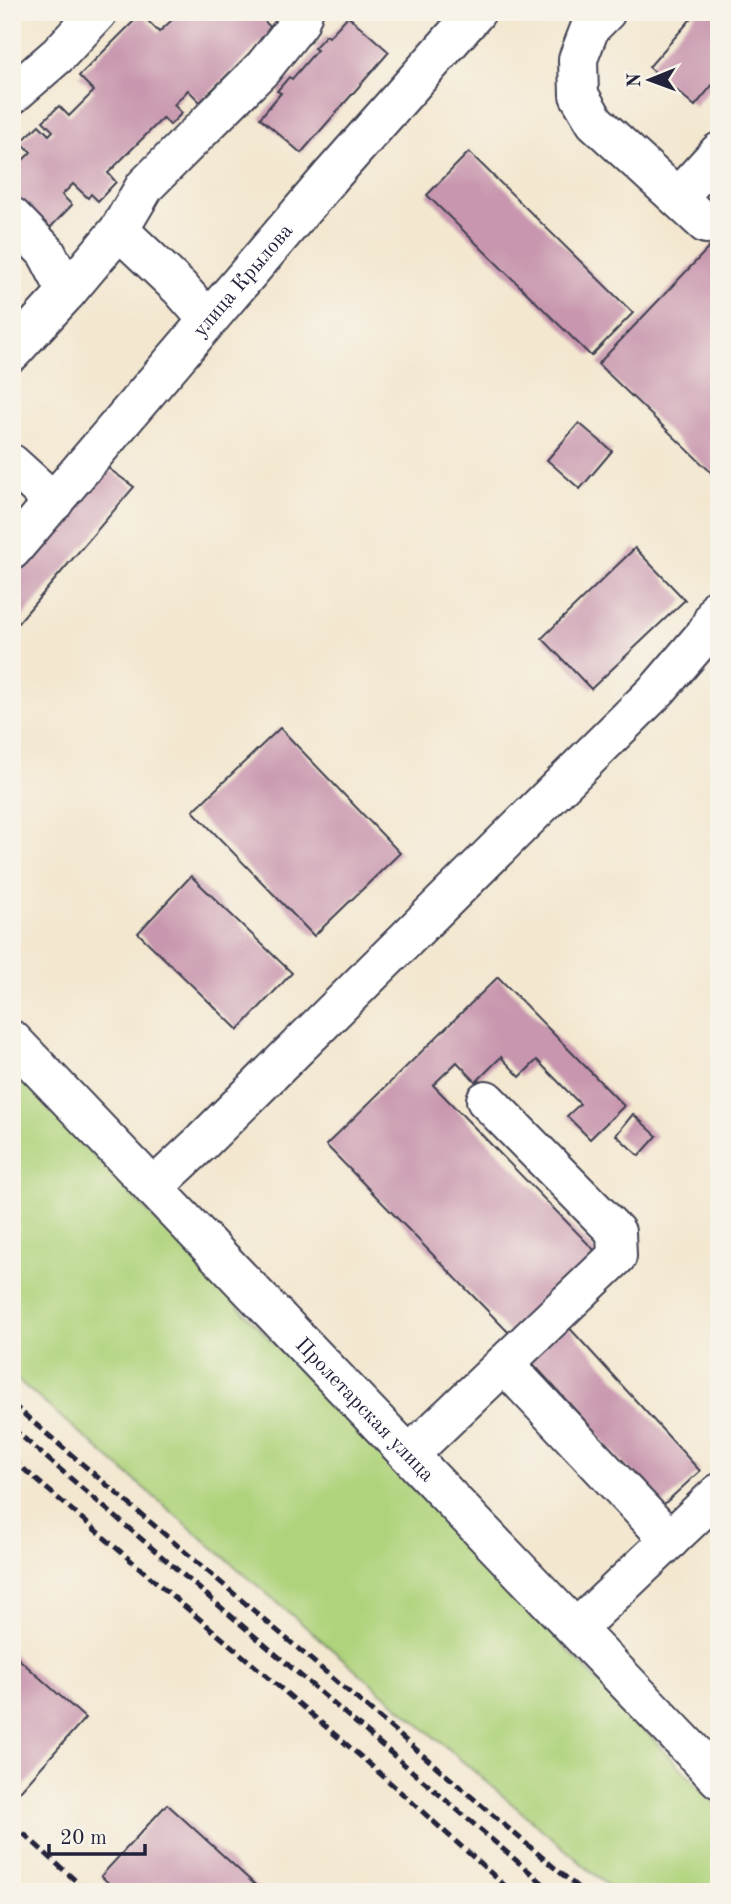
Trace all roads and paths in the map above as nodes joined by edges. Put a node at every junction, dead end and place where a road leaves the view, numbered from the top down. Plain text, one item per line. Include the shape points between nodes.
1 (98, 12) edge
2 (303, 12) edge
3 (476, 12) edge
4 (606, 12) edge
5 (12, 95) edge
6 (719, 152) edge
7 (678, 197) junction
8 (12, 217) edge
9 (706, 224) dead end
10 (119, 230) junction
11 (67, 292) junction
12 (208, 320) junction
13 (12, 352) edge
14 (12, 464) edge
15 (54, 502) junction
16 (12, 550) edge
17 (719, 607) edge
18 (12, 1040) edge
19 (486, 1100) dead end
20 (153, 1188) junction
21 (504, 1364) junction
22 (410, 1454) junction
23 (719, 1493) edge
24 (670, 1540) junction
25 (576, 1629) junction
26 (719, 1779) edge

1 - 5 street
2 - 10 street via 263,68 145,186
3 - 12 street, улица Крылова
4 - 7 street via 590,28 578,59 579,95 595,122
6 - 7 street
7 - 9 street
8 - 11 street via 46,252
10 - 11 street
10 - 12 street
11 - 13 street
12 - 15 street, улица Крылова
14 - 15 street
15 - 16 street, улица Крылова
17 - 20 street via 707,632 659,688
18 - 20 street, Пролетарская улица
19 - 21 street via 616,1232 617,1256
20 - 22 street, Пролетарская улица
21 - 22 street
21 - 24 street
22 - 25 street, Пролетарская улица
23 - 24 street
24 - 25 street
25 - 26 street, Пролетарская улица

